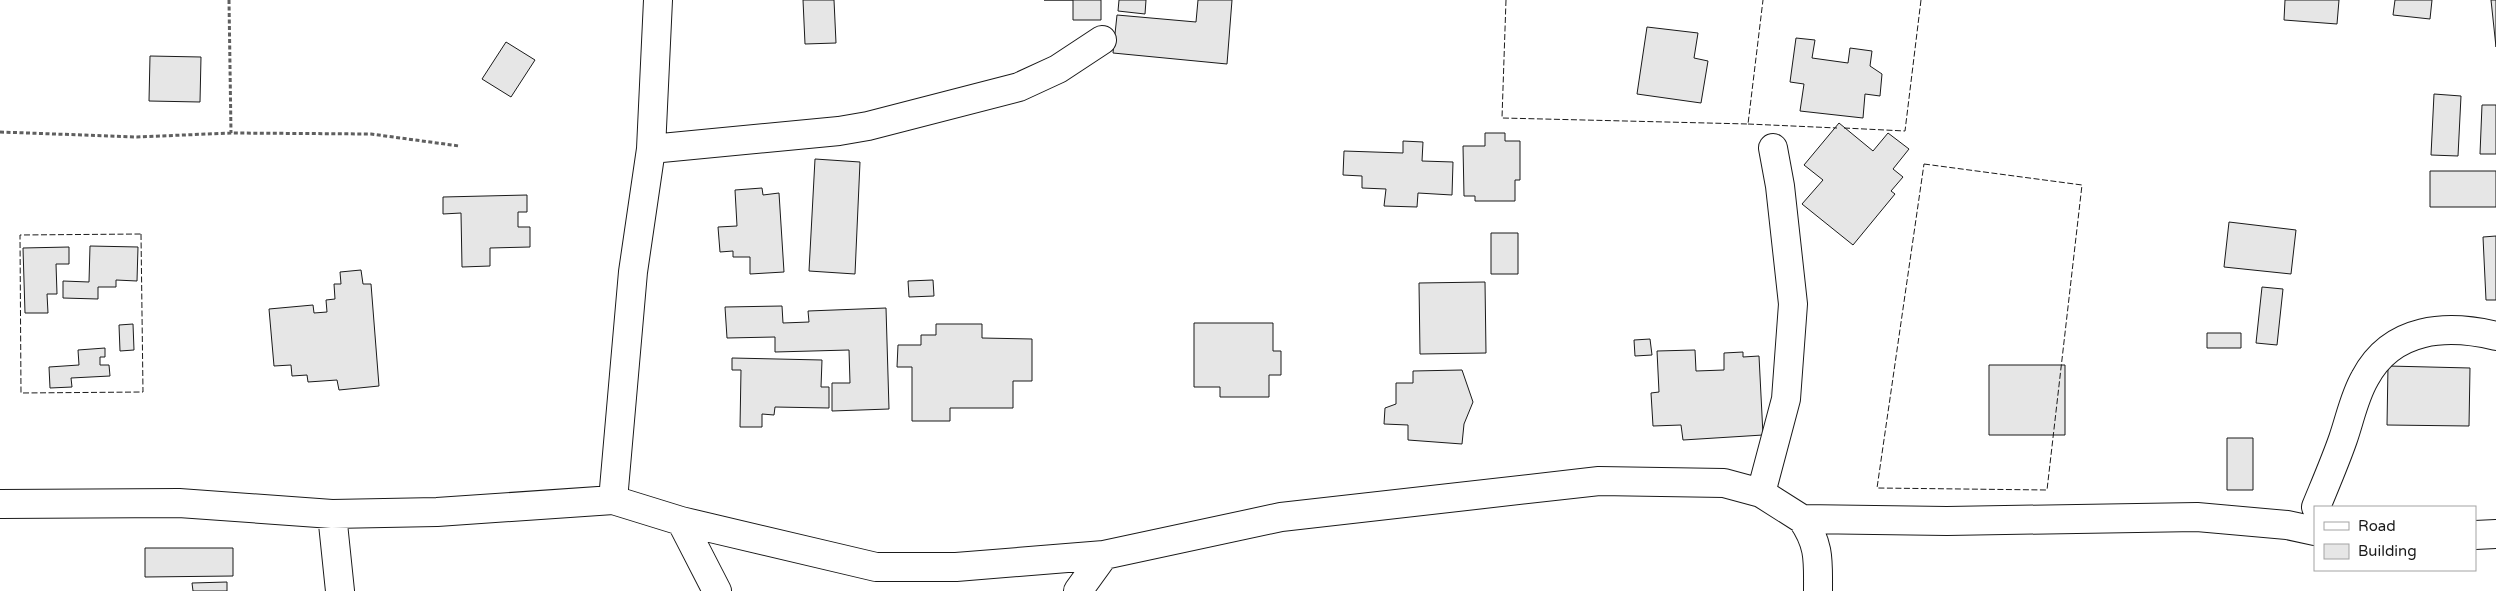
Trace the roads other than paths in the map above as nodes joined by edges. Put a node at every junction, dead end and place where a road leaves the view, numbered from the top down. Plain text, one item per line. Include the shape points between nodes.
1 (658, 0) edge
2 (1102, 40) dead end
3 (1773, 148) dead end
4 (652, 149) junction
5 (2496, 336) edge
6 (1761, 492) junction
7 (613, 500) junction
8 (0, 504) edge
9 (2318, 506) edge
10 (332, 514) junction
11 (2313, 519) edge
12 (1802, 520) junction
13 (681, 521) junction
14 (2496, 534) edge
15 (2476, 535) edge
16 (1104, 555) junction
17 (340, 591) edge
18 (717, 591) edge
19 (1078, 591) edge
20 (1818, 591) edge

1 - 4 street
2 - 4 street via 1058,68 1019,87 868,126
3 - 6 street via 1793,304 1786,399
4 - 7 street via 633,272
5 - 9 street via 2468,330 2439,330 2412,336 2391,347 2365,377
6 - 12 street
6 - 16 street via 1724,483 1599,481 1282,517
7 - 10 street via 437,512
7 - 13 street
8 - 10 street via 179,502
10 - 17 street
11 - 12 street
12 - 20 street via 1813,535 1818,550
13 - 16 street via 876,566 956,567
13 - 18 street
14 - 15 street
16 - 19 street

